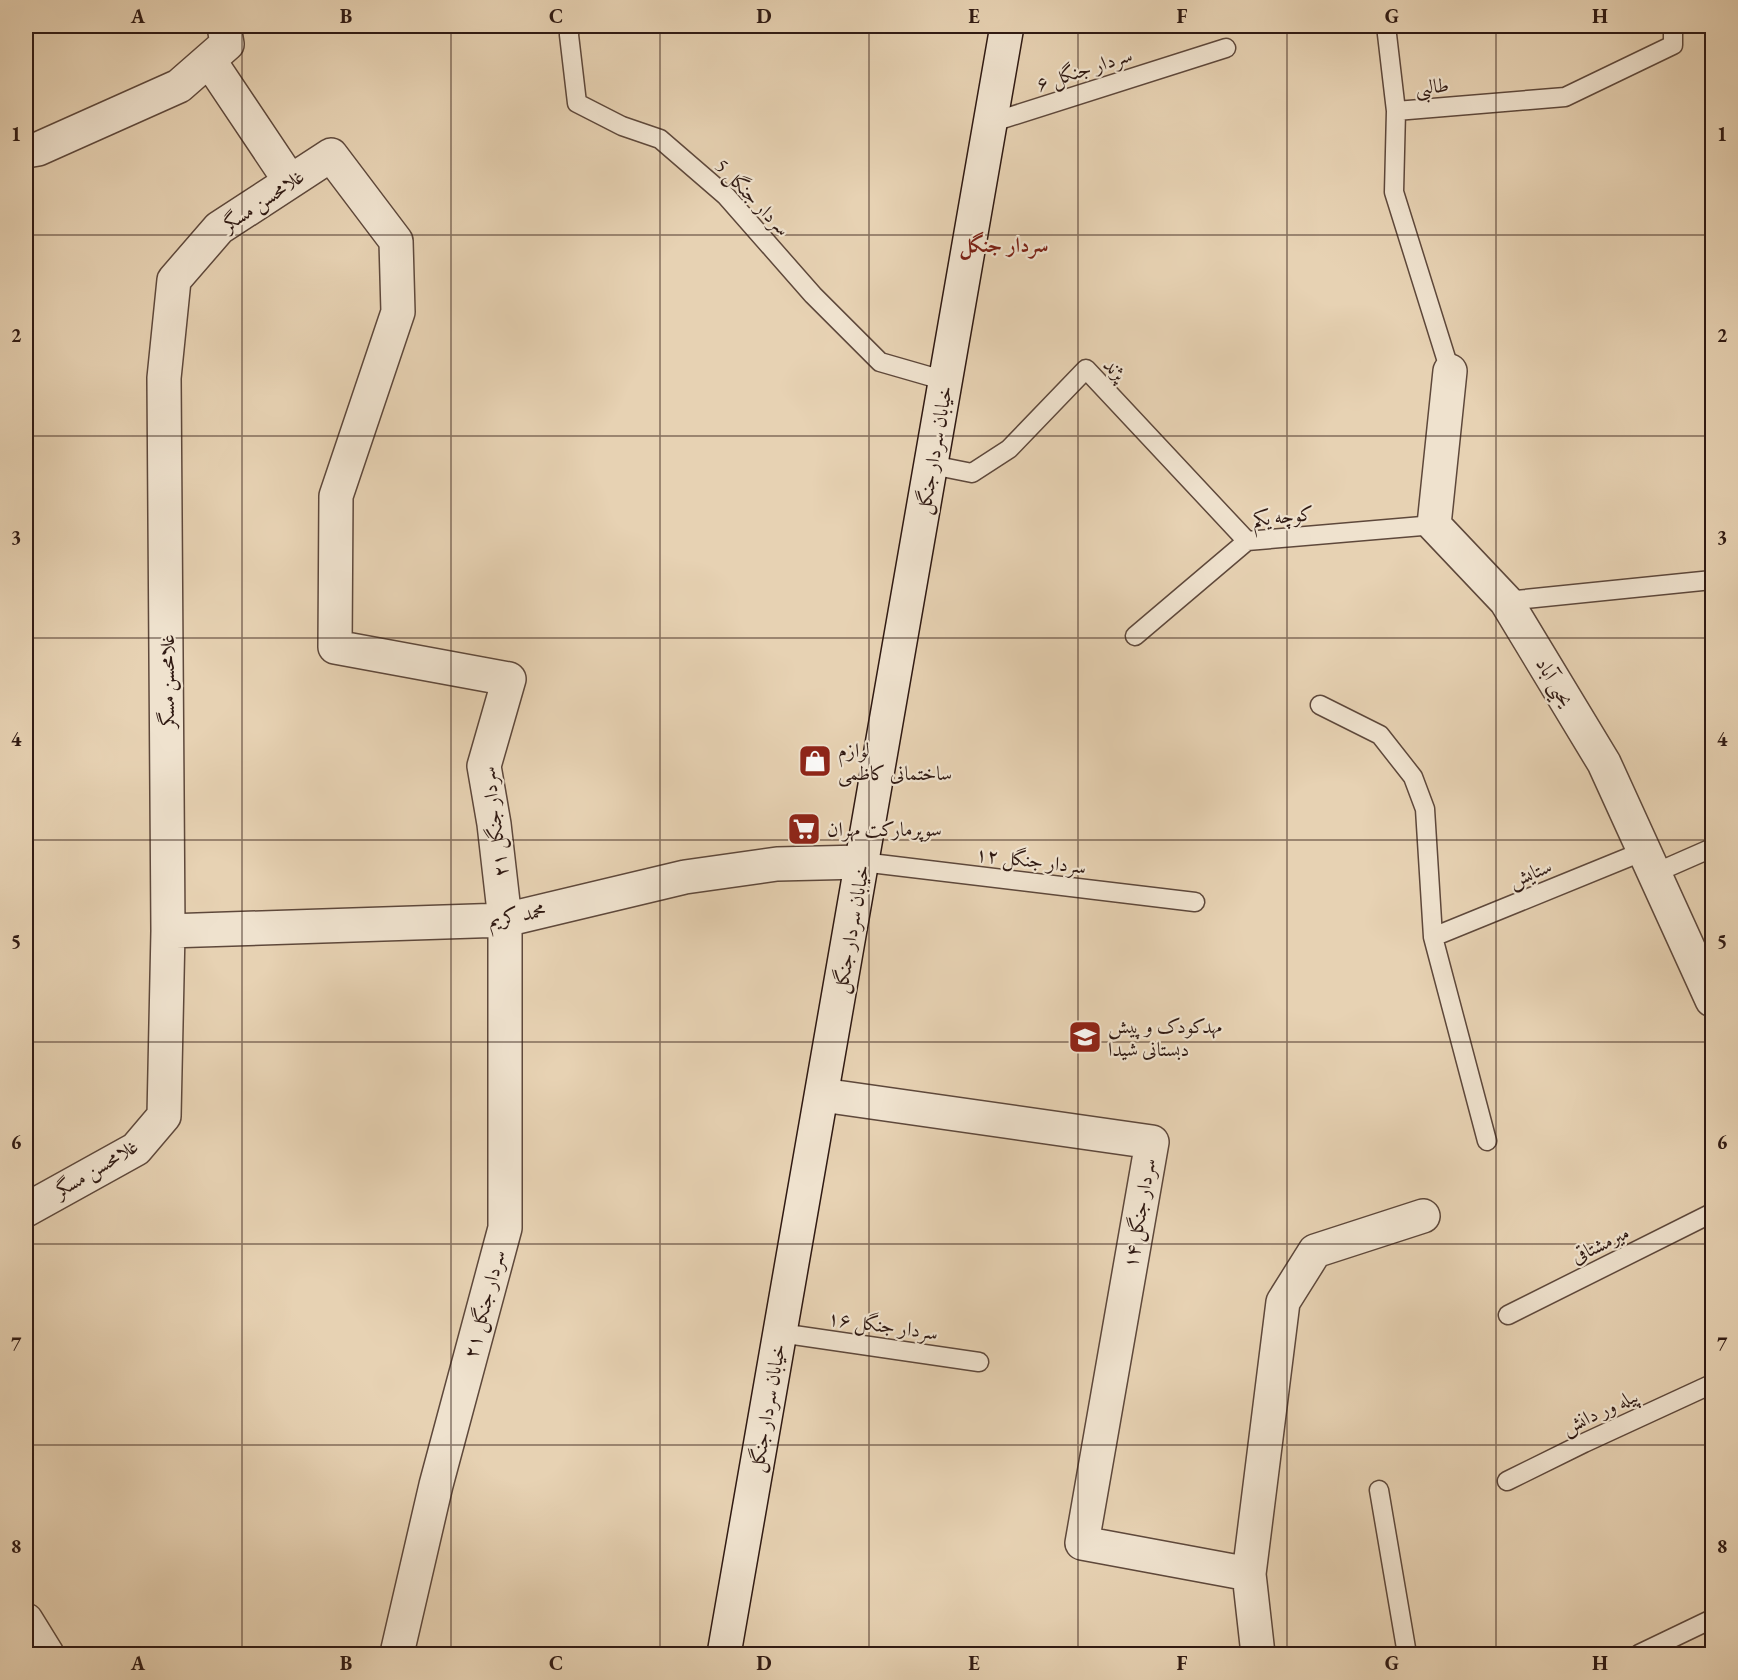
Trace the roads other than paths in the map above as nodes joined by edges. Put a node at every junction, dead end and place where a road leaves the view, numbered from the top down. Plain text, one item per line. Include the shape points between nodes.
1 (224, 26) edge
2 (570, 26) edge
3 (1007, 26) edge
4 (1386, 26) edge
5 (1673, 26) edge
6 (1226, 48) dead end
7 (209, 60) junction
8 (1396, 111) junction
9 (990, 123) junction
10 (26, 151) edge
11 (331, 155) joint
12 (290, 181) junction
13 (1450, 371) joint
14 (946, 381) junction
15 (932, 465) junction
16 (1434, 525) junction
17 (1247, 541) junction
18 (1713, 580) edge
19 (1506, 601) junction
20 (1135, 636) dead end
21 (1320, 705) dead end
22 (1713, 848) edge
23 (862, 862) junction
24 (1649, 862) junction
25 (1195, 902) dead end
26 (505, 921) junction
27 (168, 931) junction
28 (1433, 937) junction
29 (1713, 1000) edge
30 (822, 1095) junction
31 (1487, 1141) dead end
32 (26, 1210) edge
33 (1713, 1213) edge
34 (1423, 1216) dead end
35 (1508, 1315) dead end
36 (780, 1333) junction
37 (979, 1362) dead end
38 (1713, 1384) edge
39 (1507, 1481) dead end
40 (1379, 1490) dead end
41 (1249, 1574) junction
42 (1713, 1619) edge
43 (26, 1620) edge
44 (47, 1654) edge
45 (400, 1654) edge
46 (724, 1654) edge
47 (1258, 1654) edge
48 (1407, 1654) edge
49 (1638, 1654) edge

1 - 7 street via 227,44
2 - 14 lane, سردار جنگل 5 via 577,103 622,126 660,139 726,196 813,295 880,362
3 - 9 street, خیابان سردار جنگل
4 - 8 lane
5 - 8 lane, طالبی via 1673,45 1565,97
6 - 9 lane, سردار جنگل ۶
7 - 10 street via 179,86
7 - 12 street
8 - 13 lane, طالبی via 1394,192
9 - 14 street, خیابان سردار جنگل
11 - 12 street, غلامحسن مسگر
11 - 26 street, سردار جنگل ۲۱ via 396,241 398,312 336,496 335,647 509,679 484,766
12 - 27 street, غلامحسن مسگر via 219,228 174,280 164,378
13 - 16 street
14 - 15 street, خیابان سردار جنگل
15 - 17 lane, پژند via 972,473 1009,449 1086,369
15 - 23 street, خیابان سردار جنگل
16 - 17 lane, کوچه یکم
16 - 19 street, یحیی آباد
17 - 20 lane, کوچه یکم
18 - 19 lane
19 - 24 street, یحیی آباد via 1604,764
21 - 28 lane via 1380,735 1413,777 1425,809
22 - 24 lane, ستایش
23 - 25 lane, سردار جنگل ۱۲
23 - 26 street, محمد کریم via 777,864 685,877
23 - 30 street, خیابان سردار جنگل
24 - 28 lane, ستایش
24 - 29 street, یحیی آباد
26 - 27 street, محمد کریم
26 - 45 street, سردار جنگل ۲۱ via 505,1228 436,1485
27 - 32 street, غلامحسن مسگر via 164,1116 136,1149
28 - 31 lane
30 - 36 street, خیابان سردار جنگل
30 - 41 street, سردار جنگل ۱۴ via 1152,1142 1082,1543
33 - 35 lane, میرمشتاقی
34 - 41 street via 1315,1251 1282,1302
36 - 37 lane, سردار جنگل ۱۶
36 - 46 street, خیابان سردار جنگل
38 - 39 lane, پیله ور دانش
40 - 48 lane
41 - 47 street
42 - 49 lane
43 - 44 street

